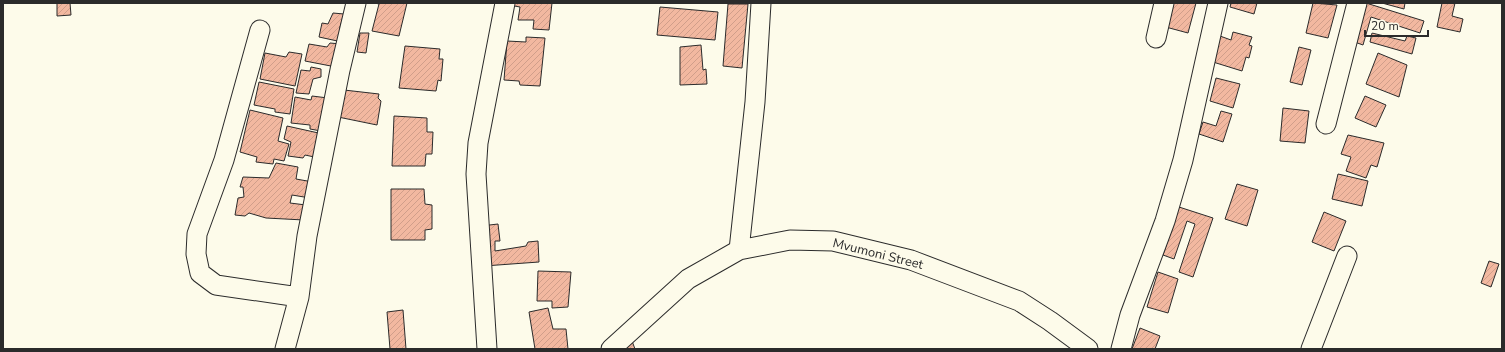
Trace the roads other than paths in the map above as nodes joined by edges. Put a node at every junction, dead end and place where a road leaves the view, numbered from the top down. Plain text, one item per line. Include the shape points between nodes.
1 (356, 3) edge
2 (505, 3) edge
3 (761, 3) edge
4 (1164, 3) edge
5 (1218, 3) edge
6 (1357, 3) edge
7 (260, 30) dead end
8 (1156, 38) dead end
9 (1326, 124) dead end
10 (739, 250) junction
11 (1347, 256) dead end
12 (299, 297) junction
13 (285, 349) edge
14 (487, 349) edge
15 (611, 349) edge
16 (1088, 349) edge
17 (1121, 349) edge
18 (1310, 349) edge

1 - 12 street via 307,236
2 - 14 street via 477,151 476,174
3 - 10 street via 755,102
4 - 8 street
5 - 17 street via 1183,160 1165,221 1130,315
6 - 9 street
7 - 12 street via 224,160 197,234 196,254 200,273 216,285
10 - 15 street, Mvumoni Street via 688,279
10 - 16 street, Mvumoni Street via 790,240 833,241 911,260 1019,301
11 - 18 street
12 - 13 street

